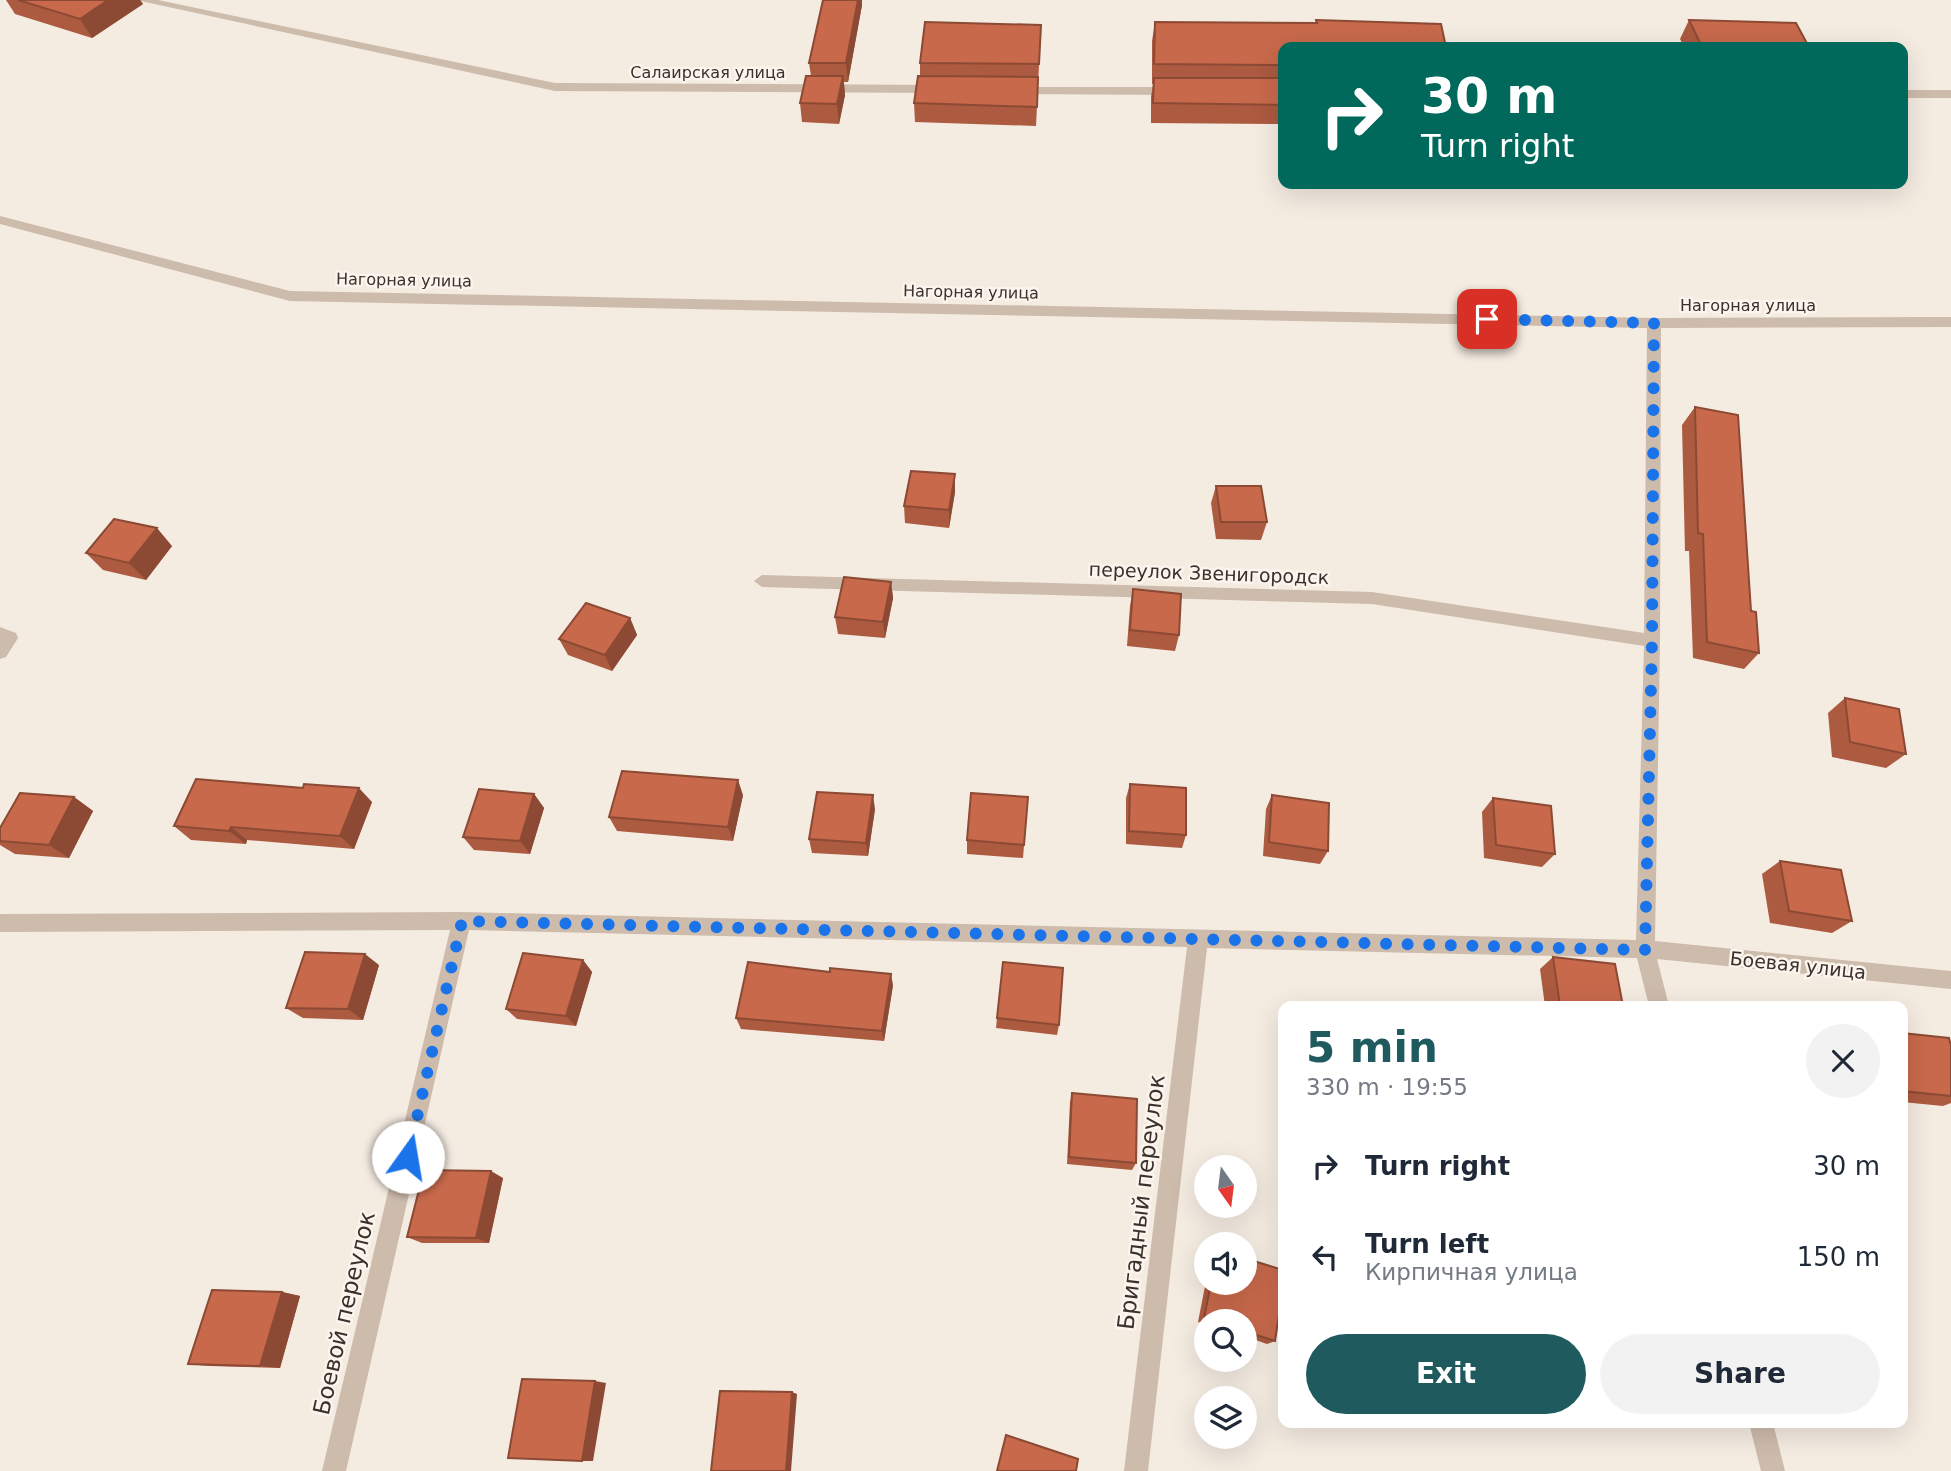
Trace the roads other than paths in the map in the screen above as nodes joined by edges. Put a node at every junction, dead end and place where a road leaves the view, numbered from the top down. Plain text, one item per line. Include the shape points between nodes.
1 (142, 0) edge
2 (957, 89) edge
3 (999, 90) edge
4 (1189, 91) edge
5 (1908, 94) edge
6 (1951, 94) edge
7 (0, 220) edge
8 (1951, 322) edge
9 (1654, 323) junction
10 (762, 581) dead end
11 (0, 634) edge
12 (1652, 641) junction
13 (0, 652) edge
14 (462, 921) junction
15 (0, 923) edge
16 (1198, 938) junction
17 (1645, 950) junction
18 (1951, 980) edge
19 (1658, 1001) edge
20 (1762, 1428) edge
21 (334, 1471) edge
22 (1136, 1471) edge
23 (1773, 1471) edge

1 - 2 street, Салаирская улица via 555,87
3 - 4 street
5 - 6 street
7 - 9 street, Нагорная улица via 290,296
8 - 9 street, Нагорная улица
9 - 12 street
10 - 12 street, переулок Звенигородск via 1372,598
11 - 13 street via 10,638
12 - 17 street
14 - 15 street, Боевая улица
14 - 16 street, Боевая улица
14 - 21 street, Боевой переулок
16 - 17 street, Боевая улица
16 - 22 street, Бригадный переулок
17 - 18 street, Боевая улица
17 - 19 street
20 - 23 street

